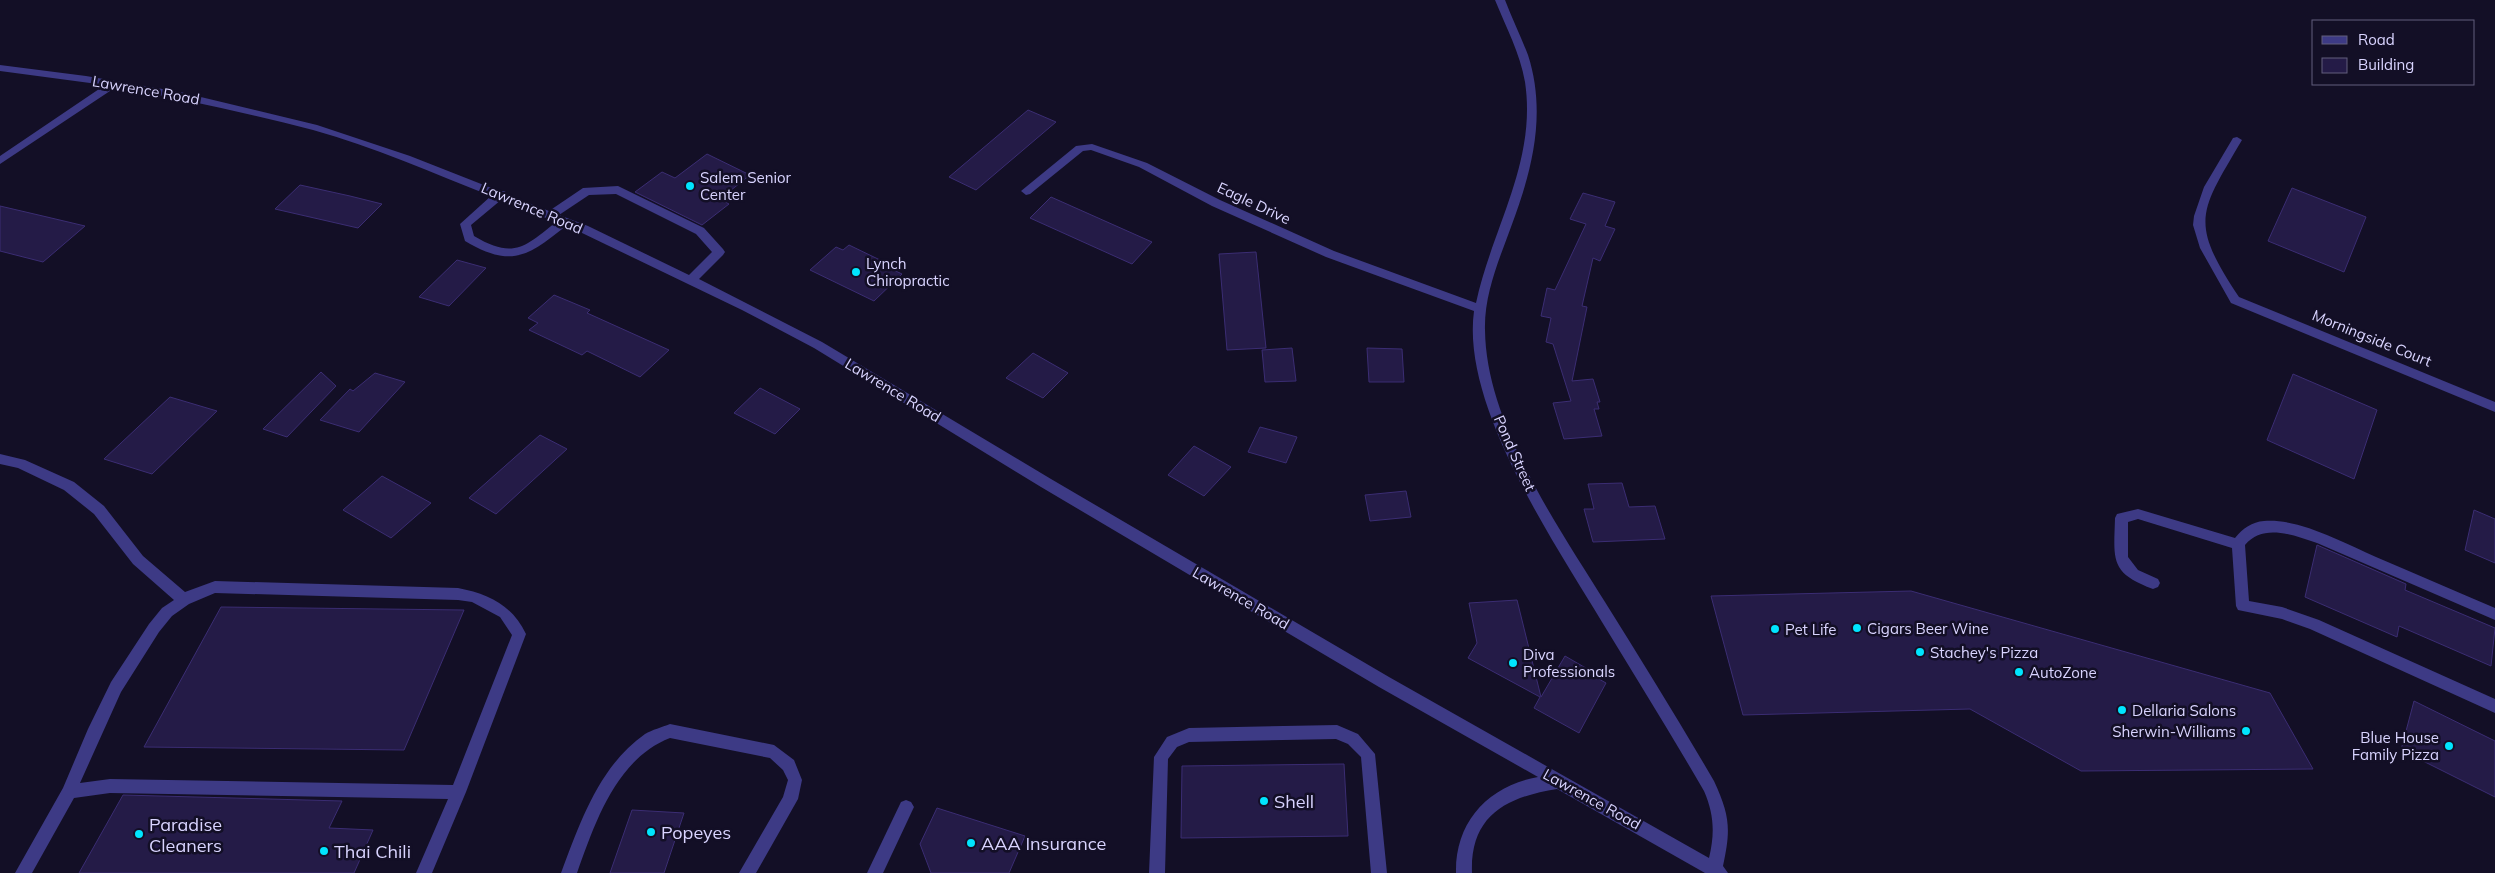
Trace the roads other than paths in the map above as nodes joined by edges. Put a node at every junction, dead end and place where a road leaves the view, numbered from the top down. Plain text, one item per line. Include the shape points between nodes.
1 (1500, 0) edge
2 (0, 68) edge
3 (114, 84) junction
4 (2237, 140) dead end
5 (0, 161) edge
6 (1026, 191) dead end
7 (501, 194) junction
8 (551, 215) junction
9 (565, 221) junction
10 (690, 281) junction
11 (1481, 308) junction
12 (2495, 408) edge
13 (0, 459) edge
14 (2238, 544) junction
15 (2153, 583) dead end
16 (184, 600) junction
17 (2495, 614) edge
18 (2495, 706) edge
19 (1560, 781) junction
20 (69, 792) junction
21 (458, 792) junction
22 (906, 807) dead end
23 (1717, 871) edge
24 (23, 873) edge
25 (424, 873) edge
26 (568, 873) edge
27 (747, 873) edge
28 (875, 873) edge
29 (1156, 873) edge
30 (1379, 873) edge
31 (1464, 873) edge

1 - 11 street, Pond Street via 1523,56 1531,90 1533,125 1528,161 1486,277
2 - 3 street, Lawrence Road
3 - 5 street
3 - 7 street, Lawrence Road via 180,95 317,128
4 - 12 street, Morningside Court via 2203,201 2198,218 2213,267 2235,300
6 - 11 street, Eagle Drive via 1080,148 1092,147 1143,165 1216,203 1330,254
7 - 8 street, Lawrence Road
7 - 9 street via 465,224 469,238 487,251 513,254 531,247
8 - 9 street, Lawrence Road
8 - 10 street via 587,191 618,190 700,231 719,252
9 - 10 street, Lawrence Road
10 - 19 street, Lawrence Road via 826,350 1046,484
11 - 23 street, Pond Street via 1479,343 1490,396 1512,450 1540,507 1718,804 1723,829
13 - 16 street via 21,464 69,486 100,510 138,560
14 - 15 street via 2138,514 2122,518 2121,559 2133,574
14 - 17 street via 2250,531 2257,529 2292,529
14 - 18 street via 2243,606 2282,613 2314,624
16 - 20 street via 167,612 154,628 116,687
16 - 21 street via 215,587 458,594 504,613 519,634
19 - 23 street, Lawrence Road
19 - 31 street via 1529,786 1510,794 1484,813 1469,830 1463,854
20 - 21 street via 110,786
20 - 24 street
21 - 25 street
22 - 28 street
26 - 27 street via 605,789 629,756 652,738 670,731 774,752 789,765 795,780 790,799
29 - 30 street via 1161,757 1172,742 1189,735 1337,732 1353,739 1368,754

